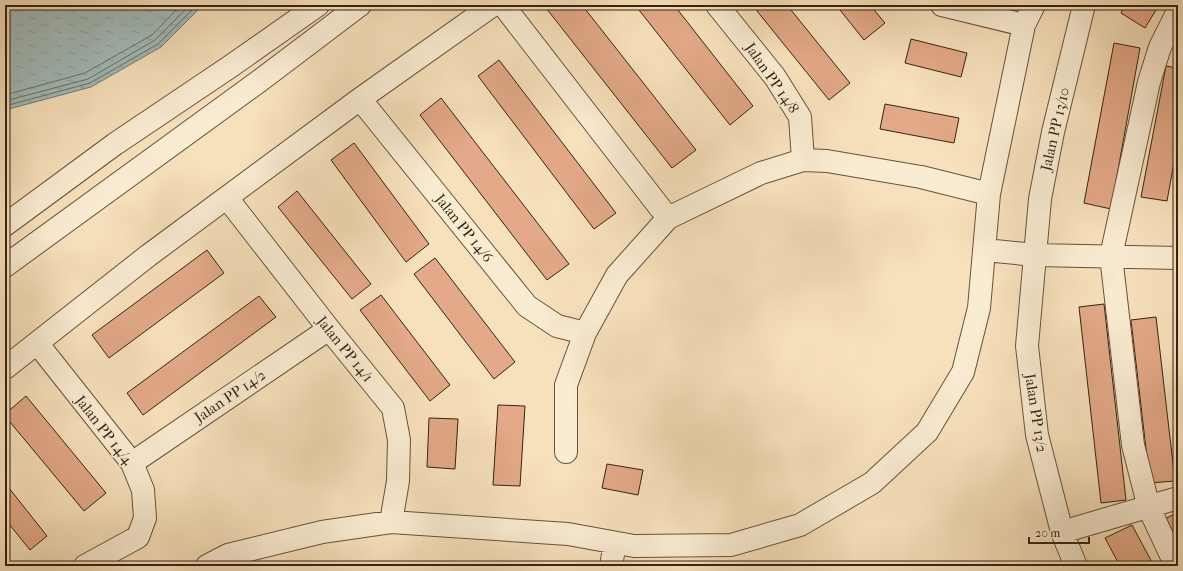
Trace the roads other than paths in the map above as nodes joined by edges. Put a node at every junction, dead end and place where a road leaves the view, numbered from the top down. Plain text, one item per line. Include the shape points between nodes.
1 (318, 5) edge
2 (360, 5) edge
3 (493, 5) edge
4 (503, 5) edge
5 (717, 5) edge
6 (942, 5) edge
7 (1034, 5) edge
8 (1084, 5) edge
9 (1178, 11) edge
10 (1024, 25) junction
11 (360, 99) junction
12 (803, 160) junction
13 (989, 194) junction
14 (227, 198) junction
15 (668, 218) junction
16 (5, 225) edge
17 (985, 250) junction
18 (1035, 255) junction
19 (1111, 256) junction
20 (1178, 258) edge
21 (5, 266) edge
22 (329, 329) junction
23 (585, 333) junction
24 (37, 343) junction
25 (5, 368) edge
26 (566, 452) dead end
27 (132, 463) junction
28 (1178, 498) edge
29 (1149, 508) junction
30 (391, 522) junction
31 (1062, 532) junction
32 (615, 543) junction
33 (85, 566) edge
34 (207, 566) edge
35 (611, 566) edge
36 (1076, 566) edge
37 (1176, 566) edge

1 - 16 street via 115,144
2 - 21 street
3 - 11 street
4 - 15 street
5 - 12 street, Jalan PP 14/8 via 775,77 800,117
6 - 10 street
7 - 10 street
8 - 18 street, Jalan PP 13/10 via 1044,176
9 - 19 street via 1160,47 1148,82
10 - 13 street
11 - 14 street
11 - 23 street, Jalan PP 14/6 via 527,306 557,326
12 - 13 street via 827,161 921,177
12 - 15 street via 761,173
13 - 17 street
14 - 22 street, Jalan PP 14/1
14 - 24 street
15 - 23 street via 617,275
17 - 18 street
17 - 32 street via 979,308 963,372 927,432 872,483 800,525 731,546 634,546
18 - 19 street
18 - 31 street, Jalan PP 13/2 via 1027,346 1037,436
19 - 20 street
19 - 29 street via 1133,445
22 - 27 street, Jalan PP 14/2
22 - 30 street, Jalan PP 14/1 via 394,408 400,440 398,481
23 - 26 street via 566,385
24 - 25 street
24 - 27 street, Jalan PP 14/4
27 - 33 street, Jalan PP 14/4 via 143,490 145,518 138,537
28 - 29 street
29 - 31 street
29 - 37 street
30 - 32 street via 568,534
30 - 34 street via 322,532 228,555
31 - 36 street, Jalan PP 13/2
32 - 35 street

